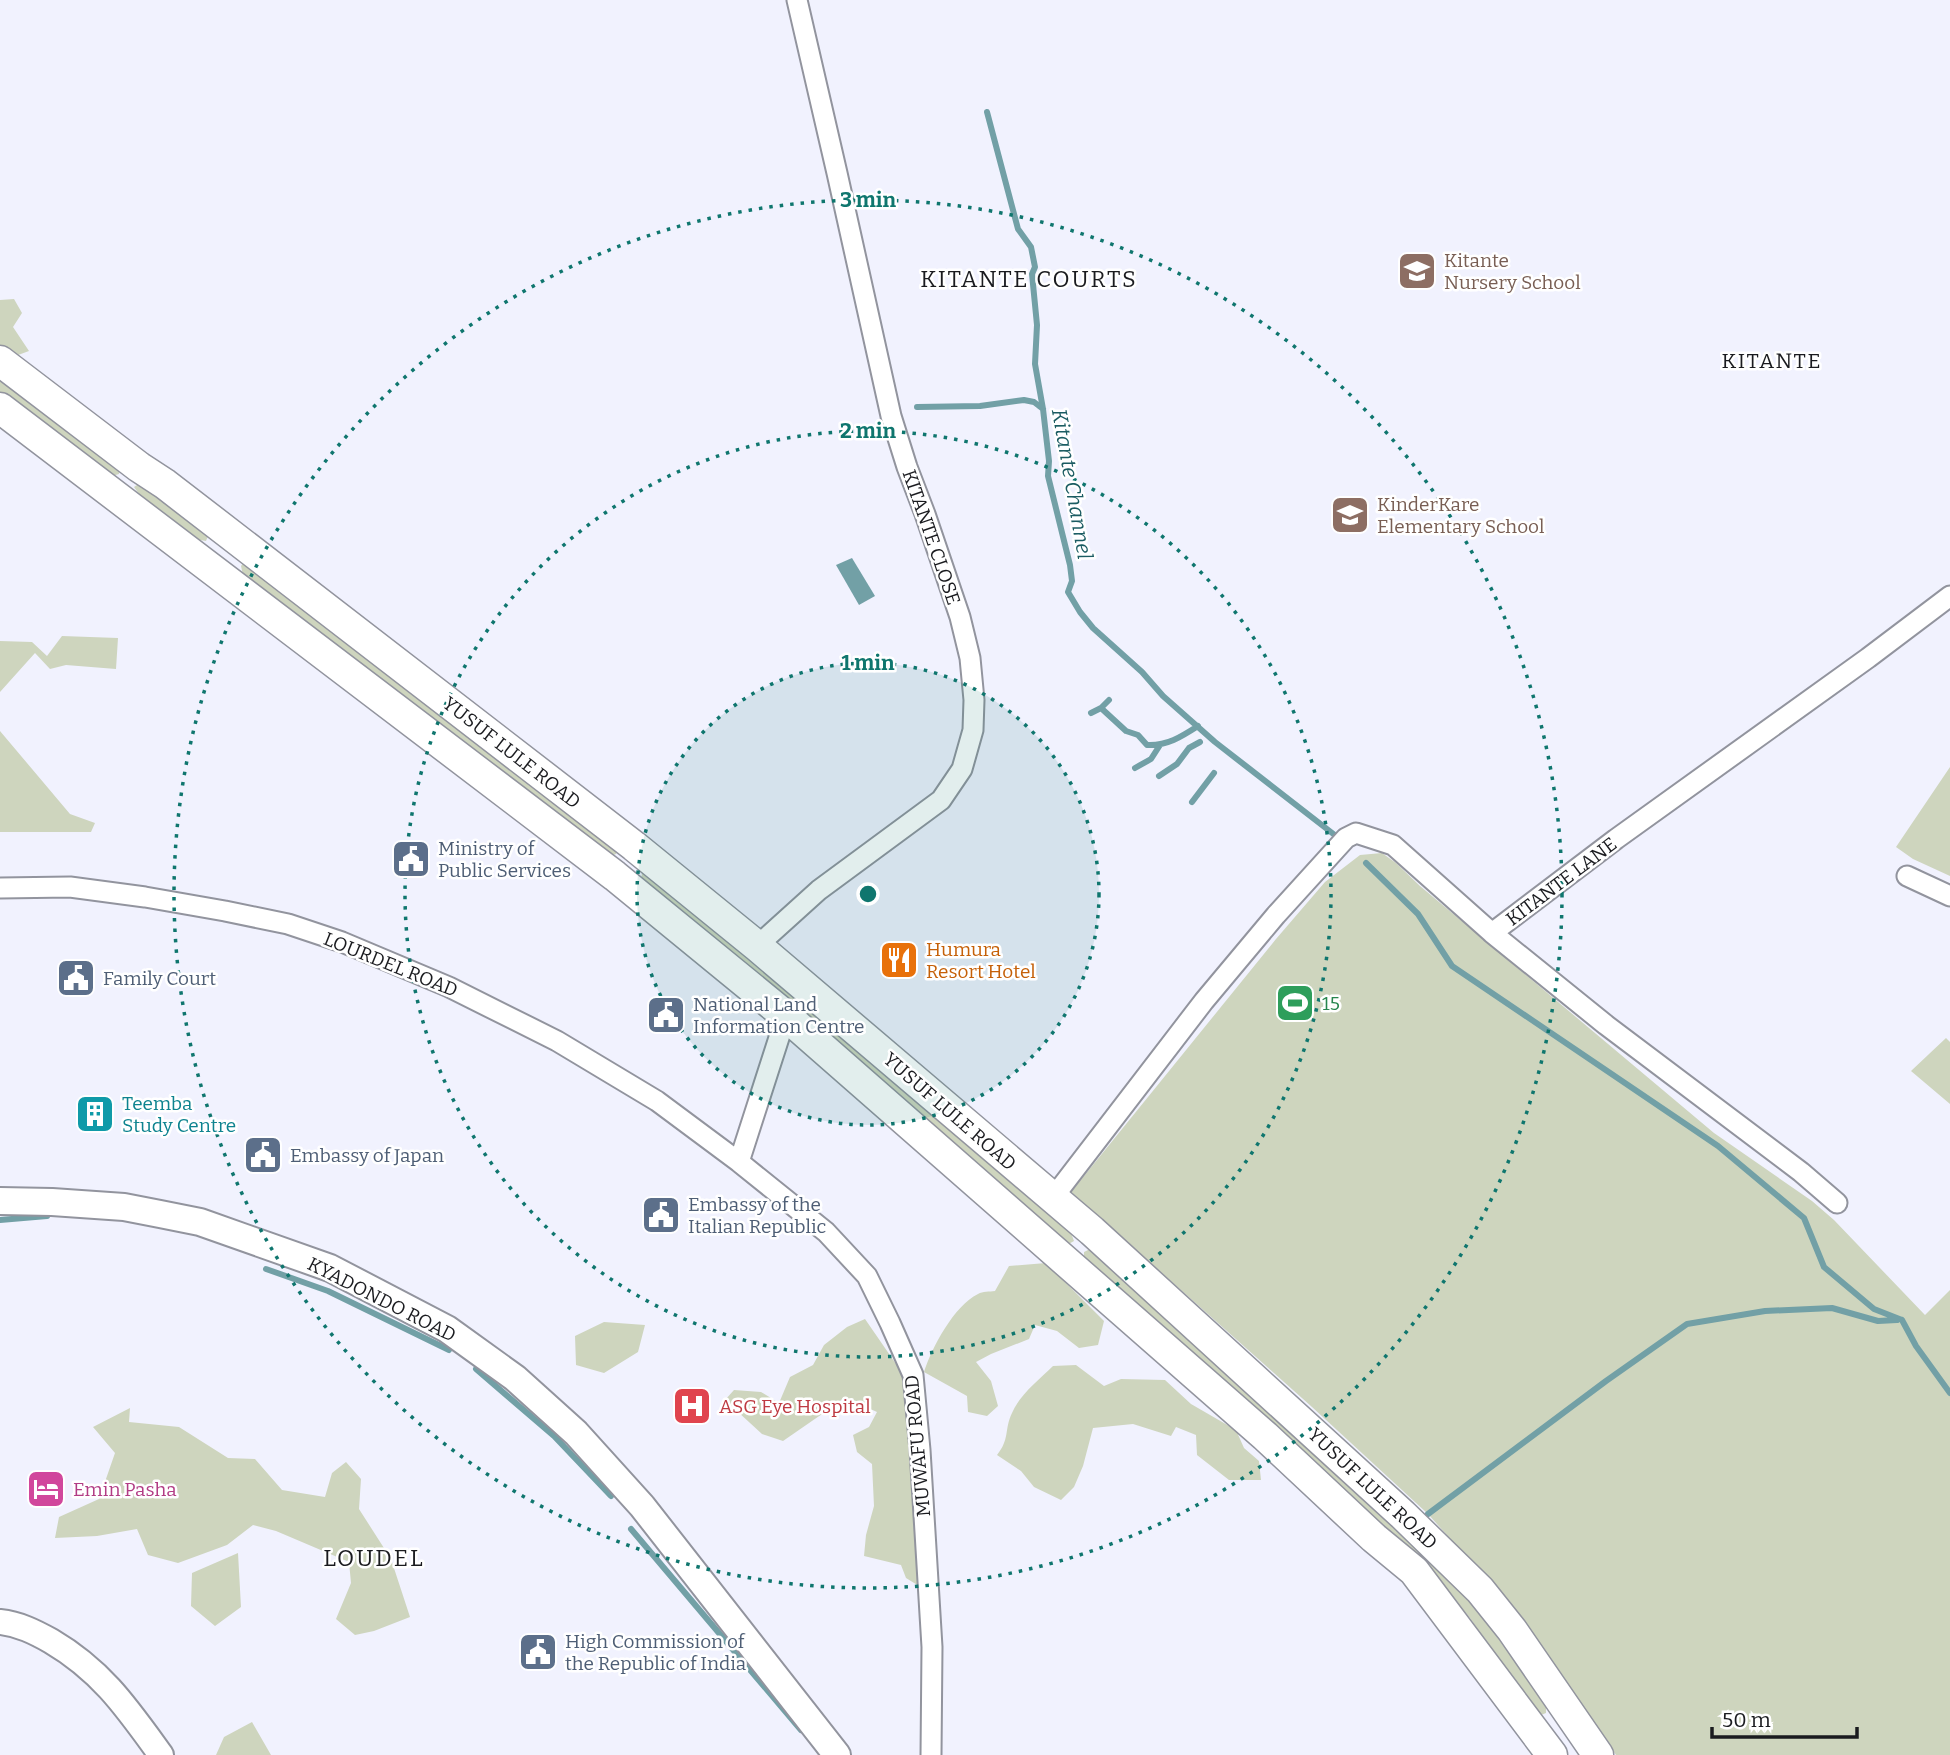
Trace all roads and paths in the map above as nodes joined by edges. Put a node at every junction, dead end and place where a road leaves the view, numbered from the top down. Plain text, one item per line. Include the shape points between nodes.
1 (797, 0) edge
2 (0, 360) edge
3 (0, 408) edge
4 (139, 467) junction
5 (115, 495) junction
6 (234, 537) junction
7 (207, 565) junction
8 (1950, 596) edge
9 (634, 846) junction
10 (615, 876) junction
11 (1907, 876) dead end
12 (0, 888) edge
13 (1950, 896) edge
14 (1492, 933) junction
15 (757, 946) junction
16 (786, 1016) junction
17 (739, 1162) junction
18 (1052, 1199) junction
19 (0, 1201) edge
20 (1837, 1203) dead end
21 (0, 1622) edge
22 (1565, 1707) junction
23 (1534, 1730) junction
24 (161, 1755) edge
25 (837, 1755) edge
26 (931, 1755) edge
27 (1552, 1755) edge
28 (1598, 1755) edge

1 - 15 street, KITANTE CLOSE via 891,416 970,658 973,730 962,769 942,800 820,890
2 - 4 main road, YUSUF LULE ROAD
3 - 5 main road, YUSUF LULE ROAD
4 - 5 main road
4 - 6 main road, YUSUF LULE ROAD
5 - 7 main road, YUSUF LULE ROAD
6 - 7 main road
6 - 9 main road, YUSUF LULE ROAD
7 - 10 main road, YUSUF LULE ROAD
8 - 14 street, KITANTE LANE
9 - 10 main road
9 - 15 main road, YUSUF LULE ROAD
10 - 16 main road, YUSUF LULE ROAD
11 - 13 street
12 - 17 street, LOURDEL ROAD via 70,887 145,897 288,924 342,942 449,987 557,1041 657,1101
14 - 18 street, KITANTE LANE via 1393,845 1356,833 1346,838 1204,1001
14 - 20 street
15 - 18 main road, YUSUF LULE ROAD
16 - 17 street
16 - 23 main road, YUSUF LULE ROAD via 1414,1571
17 - 26 street, MUWAFU ROAD via 825,1232 867,1276 911,1369 932,1647
18 - 22 main road, YUSUF LULE ROAD via 1480,1590
19 - 25 main road, KYADONDO ROAD via 124,1207 200,1222 330,1268 447,1329 515,1378 621,1481
21 - 24 street via 36,1633 95,1672
22 - 23 main road
22 - 28 main road, YUSUF LULE ROAD
23 - 27 main road, YUSUF LULE ROAD

